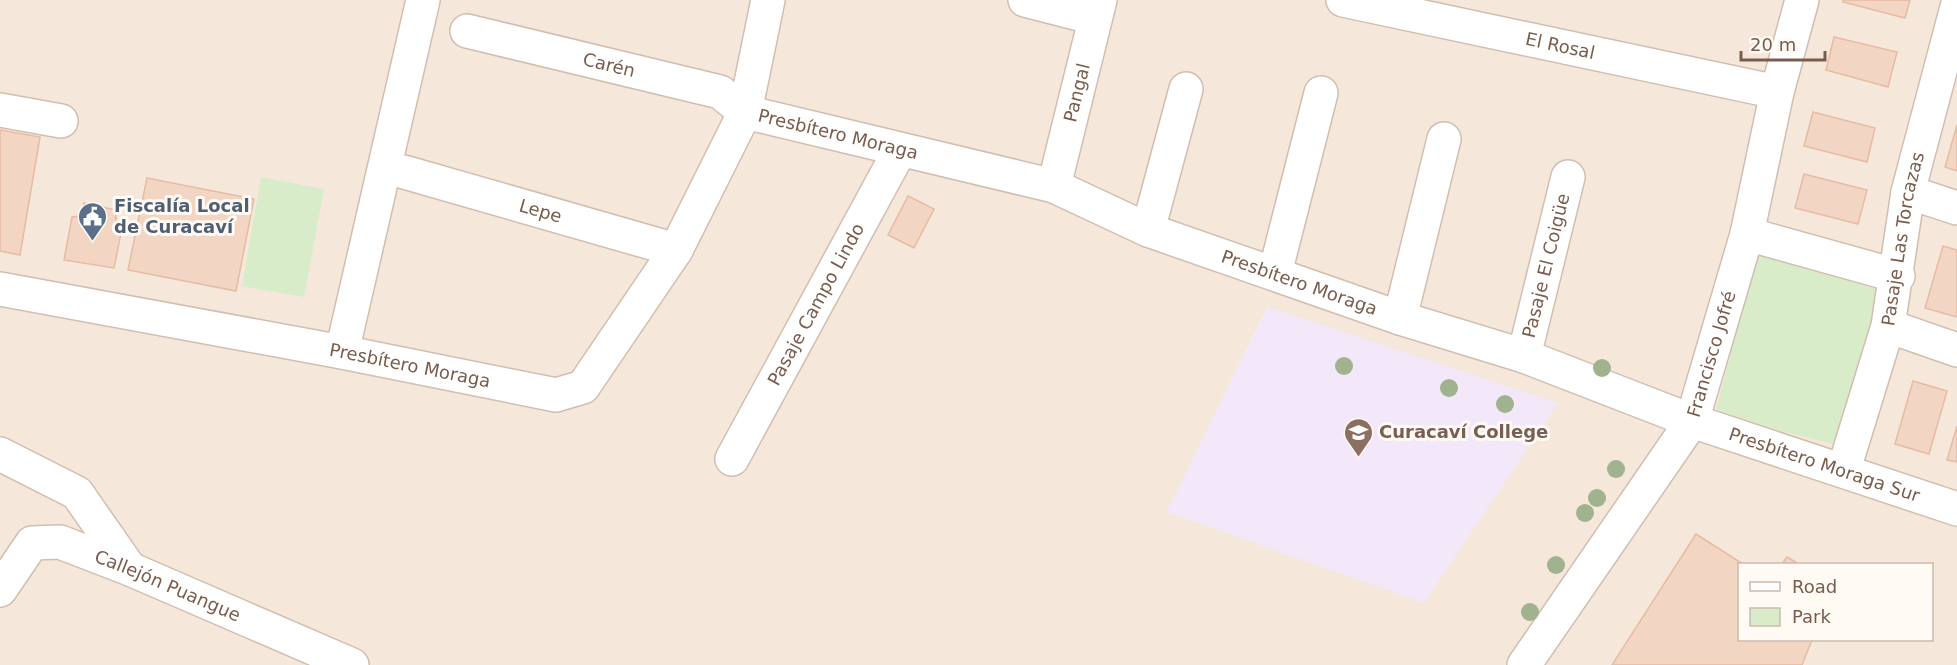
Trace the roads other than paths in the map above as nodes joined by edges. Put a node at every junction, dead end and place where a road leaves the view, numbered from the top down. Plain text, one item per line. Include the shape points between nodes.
1 (423, 0) edge
2 (768, 0) edge
3 (1025, 0) edge
4 (1342, 0) edge
5 (1802, 0) edge
6 (1957, 7) edge
7 (1098, 9) edge
8 (467, 31) dead end
9 (1186, 89) dead end
10 (1777, 92) junction
11 (1321, 93) dead end
12 (0, 110) edge
13 (745, 112) junction
14 (61, 121) dead end
15 (1444, 139) dead end
16 (900, 150) junction
17 (405, 172) dead end
18 (1568, 177) dead end
19 (1054, 186) junction
20 (1908, 192) junction
21 (1957, 208) edge
22 (1148, 230) junction
23 (1746, 234) junction
24 (676, 250) junction
25 (1275, 273) junction
26 (1898, 276) junction
27 (0, 289) edge
28 (1400, 318) junction
29 (1888, 326) junction
30 (1957, 350) edge
31 (342, 352) junction
32 (1524, 356) junction
33 (1692, 421) junction
34 (0, 454) edge
35 (732, 459) dead end
36 (1844, 469) junction
37 (1957, 509) edge
38 (130, 569) junction
39 (0, 590) edge
40 (352, 665) edge
41 (1524, 665) edge

1 - 31 street
2 - 13 street
3 - 7 street
4 - 10 street, El Rosal
5 - 10 street, Francisco Jofré
6 - 20 street, Pasaje Las Torcazas
7 - 19 street, Pangal
8 - 13 street, Carén via 720,92
9 - 22 street
10 - 23 street, Francisco Jofré
11 - 25 street
12 - 14 street
13 - 16 street, Presbítero Moraga
13 - 24 street, Presbítero Moraga
15 - 28 street
16 - 19 street, Presbítero Moraga
16 - 35 street, Pasaje Campo Lindo
17 - 24 street, Lepe
18 - 32 street, Pasaje El Coigüe
19 - 22 street, Presbítero Moraga
20 - 21 street
20 - 26 street, Pasaje Las Torcazas
22 - 25 street, Presbítero Moraga
23 - 26 street
23 - 33 street, Francisco Jofré
24 - 31 street, Presbítero Moraga via 583,387 556,395
25 - 28 street, Presbítero Moraga
26 - 29 street, Pasaje Las Torcazas
27 - 31 street, Presbítero Moraga
28 - 32 street, Presbítero Moraga
29 - 30 street
29 - 36 street, Pasaje Las Torcazas
32 - 33 street, Presbítero Moraga
33 - 36 street, Presbítero Moraga Sur
33 - 41 street, Francisco Jofré
34 - 38 street via 77,493
36 - 37 street, Presbítero Moraga Sur
38 - 39 street, Callejón Puangue via 60,542 32,543
38 - 40 street, Callejón Puangue

